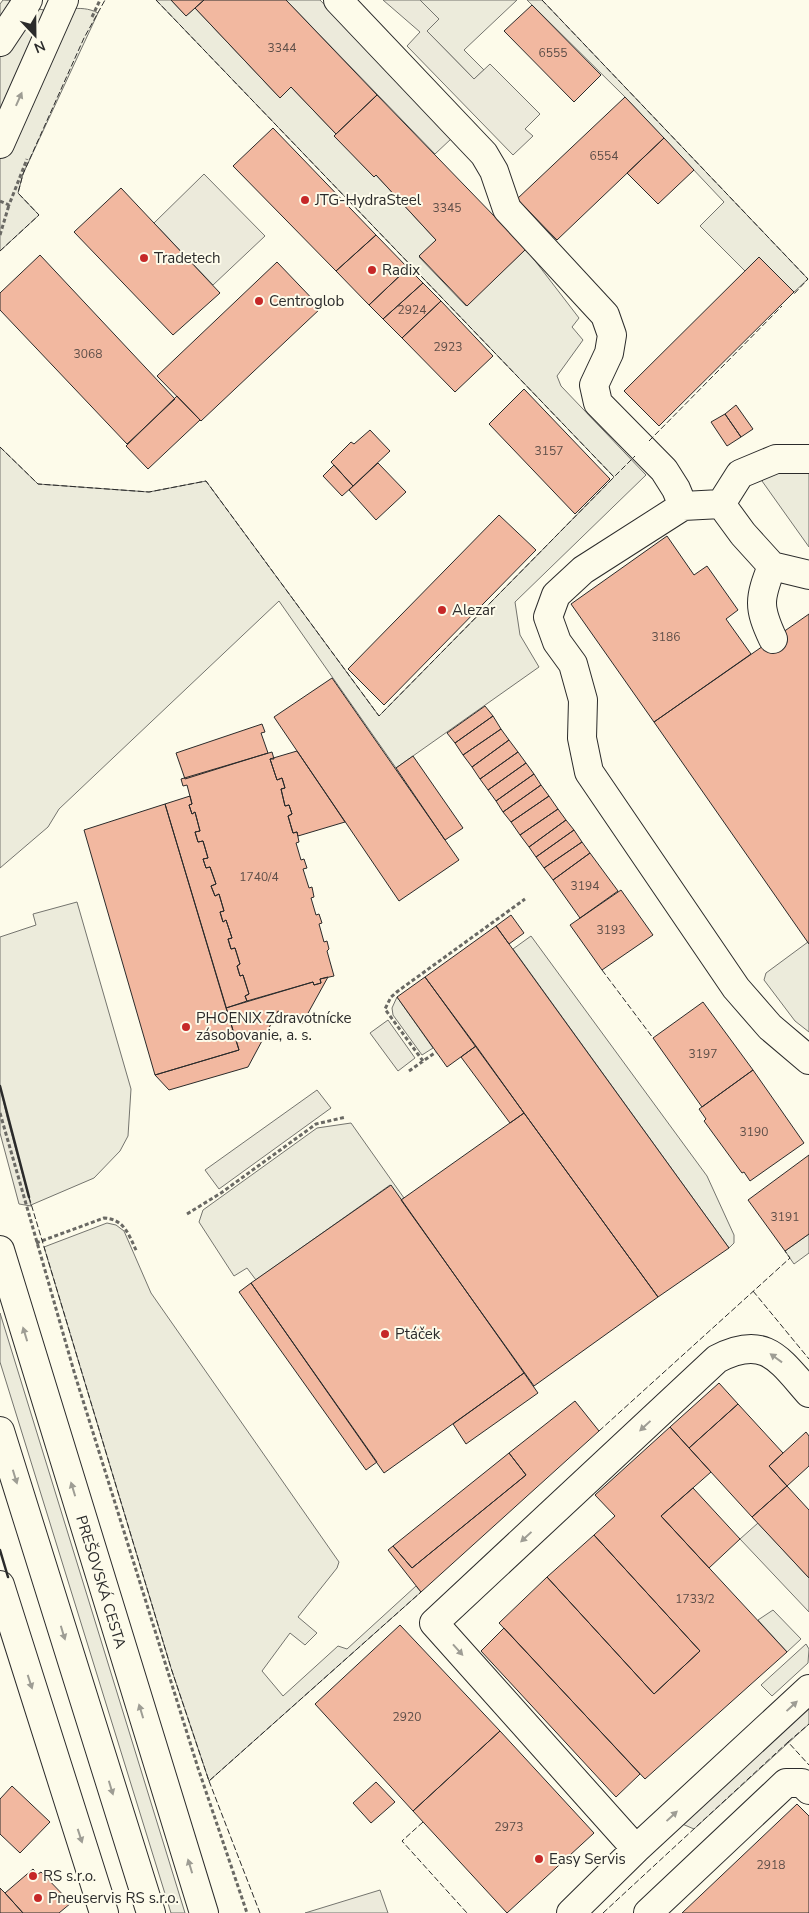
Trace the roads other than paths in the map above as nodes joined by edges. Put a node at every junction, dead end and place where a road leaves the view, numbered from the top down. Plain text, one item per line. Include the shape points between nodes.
1 (28, 0) edge
2 (64, 0) edge
3 (338, 0) edge
4 (0, 42) edge
5 (0, 144) edge
6 (809, 459) edge
7 (721, 504) junction
8 (683, 506) junction
9 (772, 566) junction
10 (809, 575) edge
11 (773, 639) dead end
12 (809, 1060) edge
13 (0, 1250) edge
14 (809, 1394) edge
15 (0, 1431) edge
16 (0, 1585) edge
17 (809, 1690) edge
18 (809, 1790) edge
19 (636, 1849) junction
20 (104, 1913) edge
21 (151, 1913) edge
22 (204, 1913) edge
23 (571, 1913) edge
24 (648, 1913) edge

1 - 4 main road
5 -> 2 main road
3 - 8 main road via 484,154 494,171 507,209 604,314 612,335 609,353 594,384 598,403 664,470
6 - 7 main road via 776,459 740,474
7 - 8 main road
7 - 9 main road
8 - 12 main road via 583,570 556,595 548,617 557,642 573,664 583,700 582,738 589,772 736,988 770,1027
9 - 10 main road
9 - 11 main road via 762,593 764,619
22 -> 13 main road, PREŠOVSKÁ CESTA
14 -> 19 main road via 781,1360 765,1350 747,1348 717,1359 434,1623
15 -> 21 main road
16 -> 20 main road
19 -> 17 main road
18 - 24 main road via 802,1783 786,1783
19 - 23 main road

